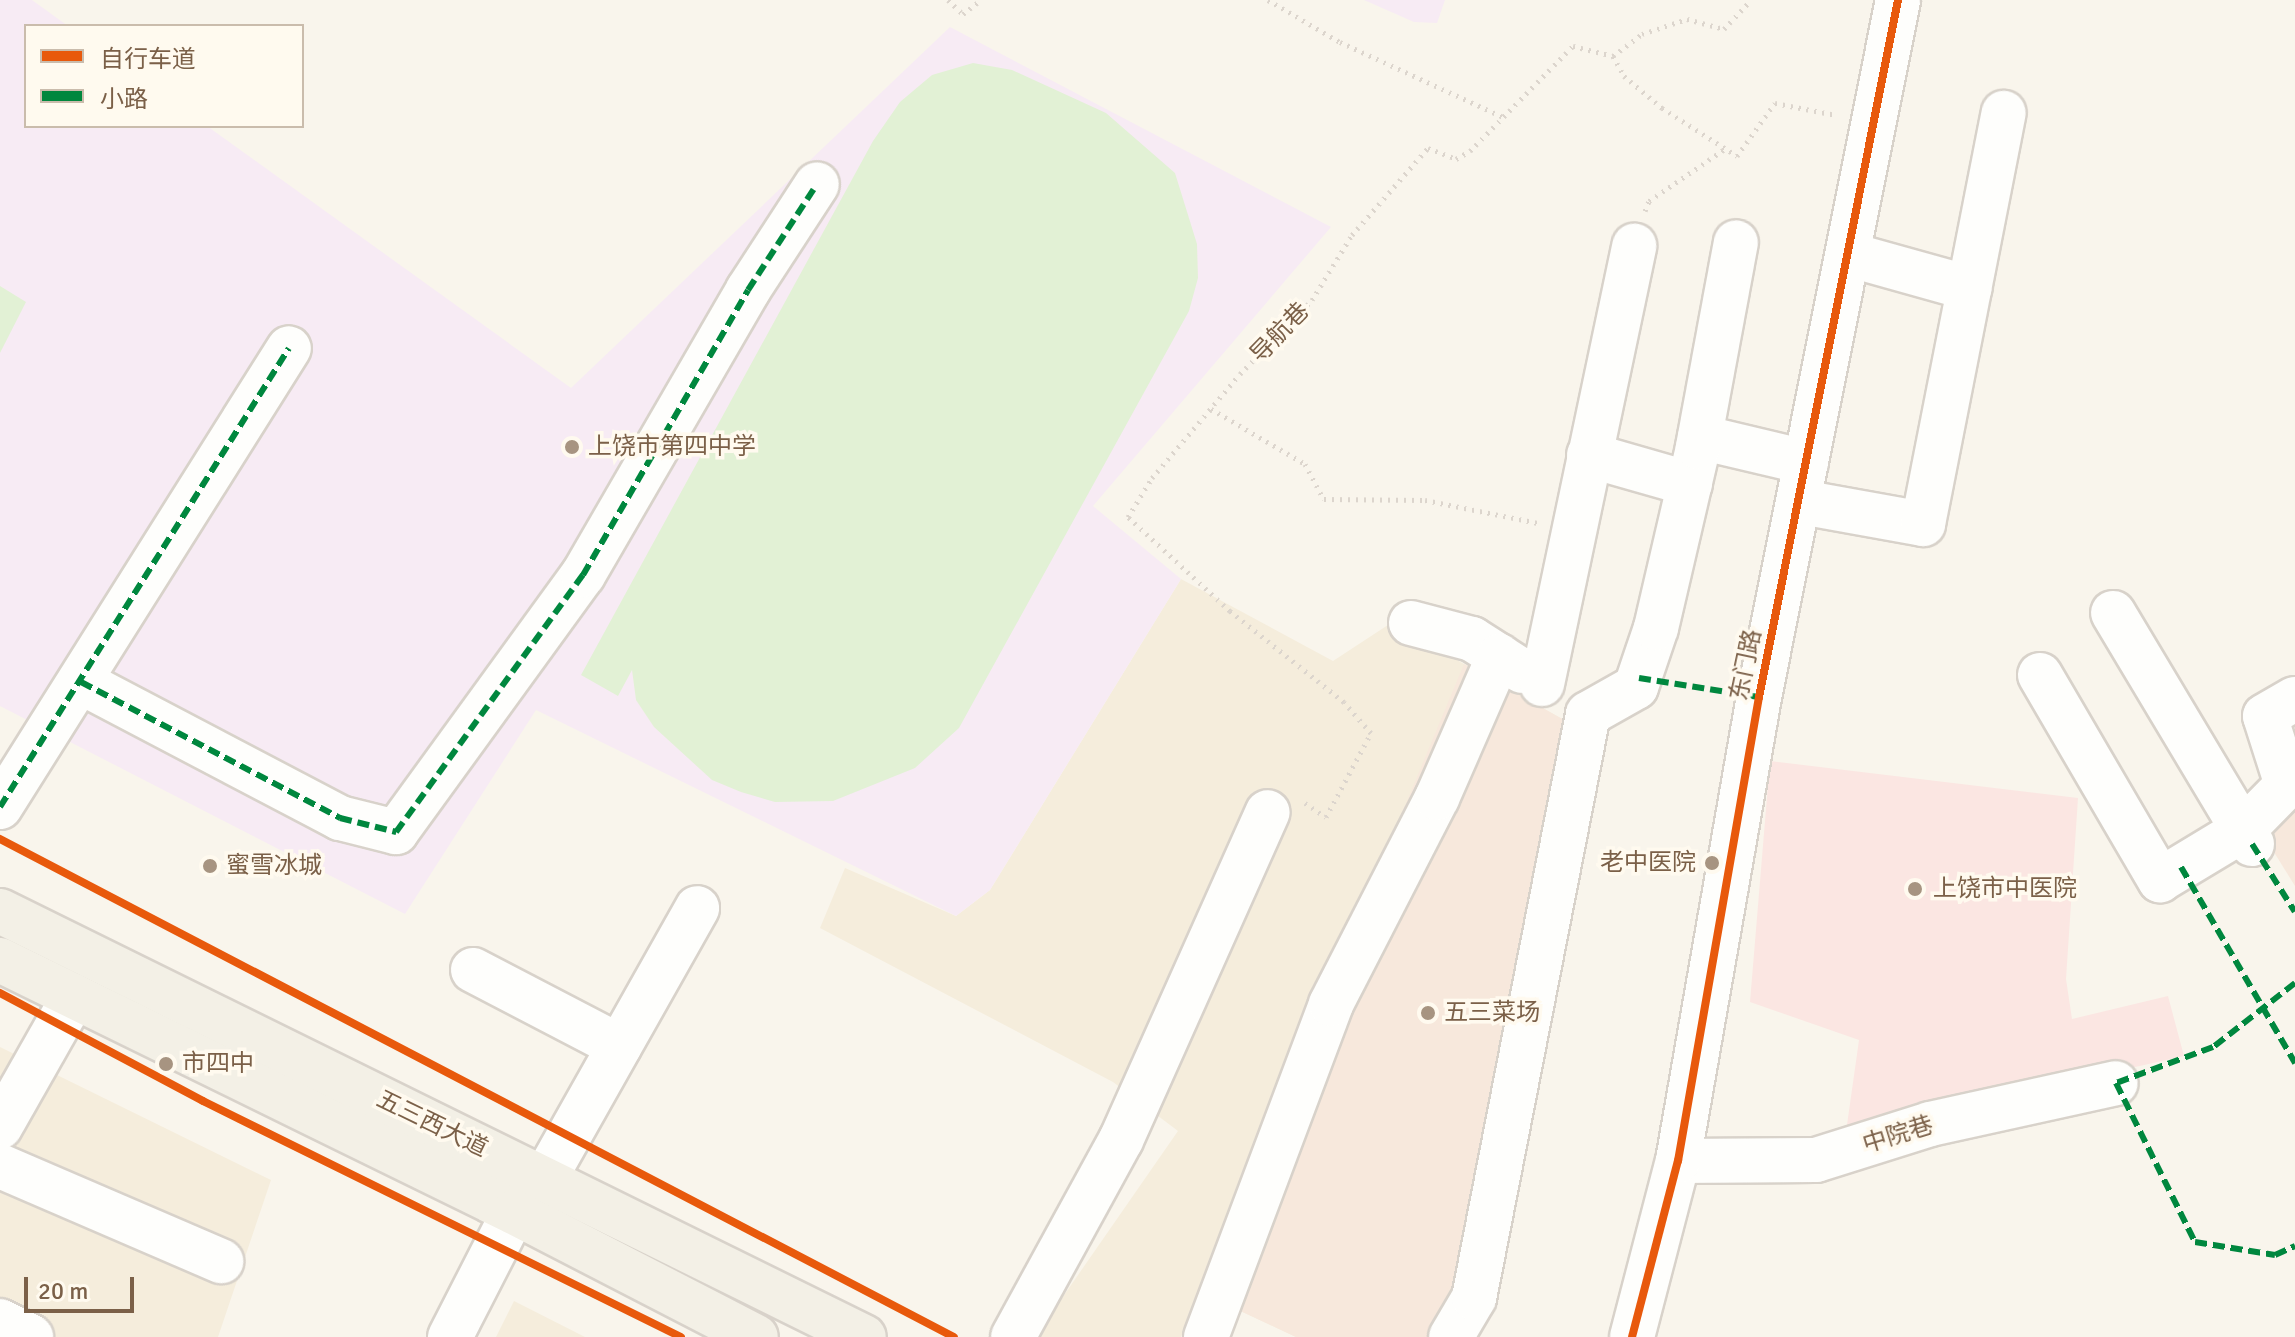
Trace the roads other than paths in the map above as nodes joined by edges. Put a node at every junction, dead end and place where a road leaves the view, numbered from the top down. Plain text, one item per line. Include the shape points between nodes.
1 (1898, 0) edge
2 (2004, 113) dead end
3 (817, 184) dead end
4 (1736, 242) dead end
5 (1634, 246) road end
6 (1851, 255) junction
7 (1969, 288) junction
8 (289, 348) dead end
9 (1700, 437) junction
10 (1589, 455) junction
11 (1804, 482) junction
12 (1690, 484) junction
13 (2113, 613) dead end
14 (1411, 623) dead end
15 (1499, 656) junction
16 (2040, 675) dead end
17 (81, 682) junction
18 (1542, 684) junction
19 (2295, 699) edge
20 (1588, 714) junction
21 (0, 807) edge
22 (1268, 812) road end
23 (2248, 837) junction
24 (697, 908) dead end
25 (0, 911) edge
26 (0, 960) edge
27 (473, 970) dead end
28 (74, 996) junction
29 (619, 1046) junction
30 (2116, 1083) dead end
31 (0, 1127) edge
32 (1678, 1161) junction
33 (0, 1166) edge
34 (544, 1180) junction
35 (514, 1212) junction
36 (221, 1261) dead end
37 (0, 1321) edge
38 (31, 1337) edge
39 (450, 1337) edge
40 (756, 1337) edge
41 (864, 1337) edge
42 (1013, 1337) edge
43 (1206, 1337) edge
44 (1451, 1337) edge
45 (1632, 1337) edge

1 - 6 street, 东门路
2 - 7 street
3 - 17 street via 748,290 583,575 396,832 340,818
4 - 9 street
5 - 10 street
6 - 7 street
6 - 11 street, 东门路
7 - 11 street via 1923,524
8 - 17 street
9 - 11 street
9 - 12 street
10 - 12 street
10 - 18 street
11 - 32 street, 东门路 via 1759,697
12 - 20 street via 1656,628 1636,687
13 - 23 street
14 - 15 street via 1472,639
15 - 18 street
15 - 43 street via 1437,798 1331,1004
16 - 23 street via 2160,880
17 - 21 street
18 - 20 street
19 - 23 street via 2265,716 2287,785
20 - 44 street via 1474,1298
22 - 42 street via 1121,1140
24 - 29 street
25 - 34 main road, 五三西大道
26 - 28 main road, 五三西大道
27 - 29 street
28 - 31 street
28 - 35 main road, 五三西大道
29 - 34 street
30 - 32 street, 中院巷 via 1930,1124 1816,1160
32 - 45 street, 东门路
33 - 36 street
34 - 41 main road, 五三西大道
35 - 39 street
35 - 40 main road, 五三西大道
37 - 38 street

